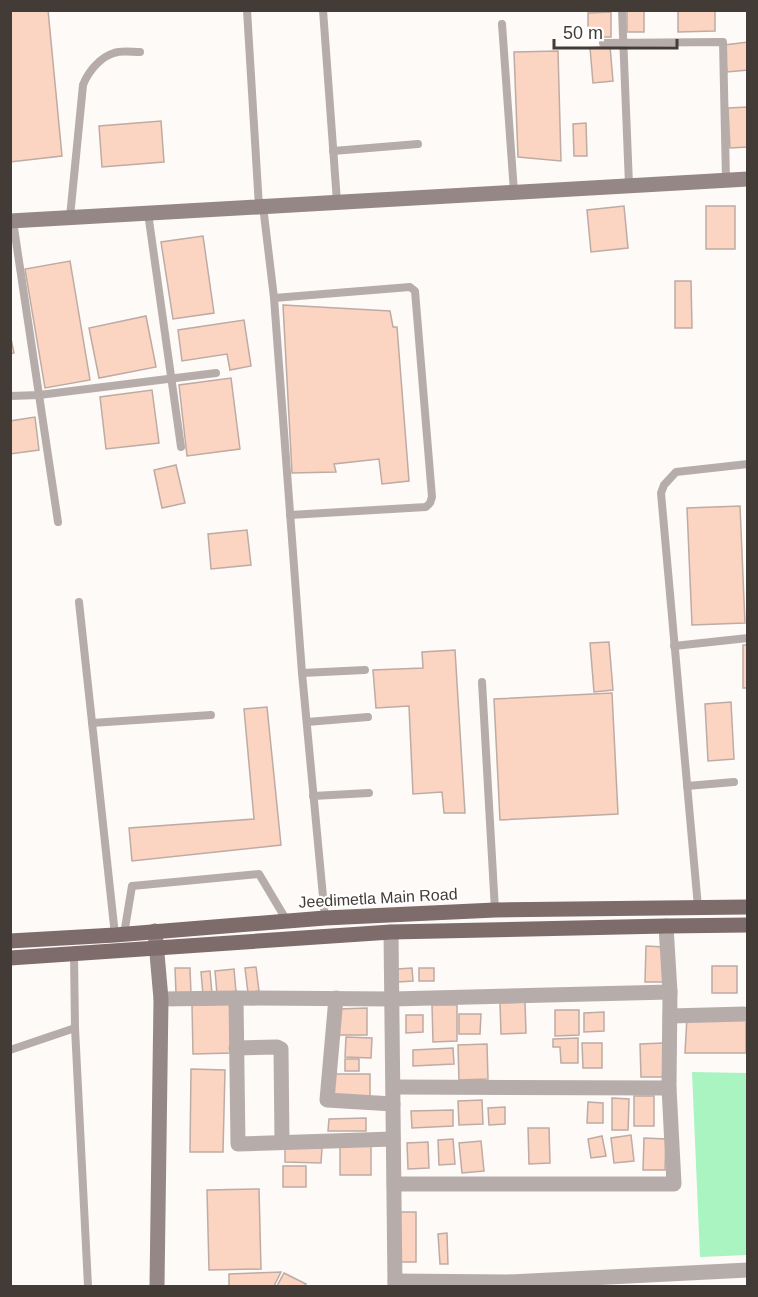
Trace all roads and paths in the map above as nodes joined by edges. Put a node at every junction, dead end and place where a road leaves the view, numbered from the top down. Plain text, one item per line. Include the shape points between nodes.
1 (248, 10) edge
2 (323, 10) edge
3 (622, 10) edge
4 (502, 24) dead end
5 (603, 43) dead end
6 (624, 43) junction
7 (140, 52) dead end
8 (418, 144) dead end
9 (333, 151) junction
10 (747, 178) edge
11 (726, 180) junction
12 (629, 186) junction
13 (514, 192) junction
14 (337, 202) junction
15 (261, 206) junction
16 (148, 213) junction
17 (70, 217) junction
18 (12, 221) edge
19 (274, 298) junction
20 (216, 373) dead end
21 (171, 378) junction
22 (39, 394) junction
23 (10, 396) edge
24 (181, 447) dead end
25 (747, 464) edge
26 (290, 515) junction
27 (58, 522) dead end
28 (79, 602) dead end
29 (747, 638) edge
30 (674, 646) junction
31 (365, 670) dead end
32 (302, 673) junction
33 (482, 682) dead end
34 (211, 715) dead end
35 (368, 717) dead end
36 (307, 722) junction
37 (92, 723) junction
38 (734, 782) dead end
39 (687, 786) junction
40 (369, 793) dead end
41 (314, 796) junction
42 (698, 907) junction
43 (747, 907) edge
44 (495, 910) junction
45 (325, 918) junction
46 (287, 921) junction
47 (747, 925) edge
48 (666, 926) junction
49 (155, 931) junction
50 (391, 932) junction
51 (120, 934) junction
52 (10, 940) edge
53 (157, 948) junction
54 (74, 954) junction
55 (10, 958) edge
56 (670, 992) junction
57 (236, 998) junction
58 (336, 998) junction
59 (161, 999) junction
60 (392, 999) junction
61 (744, 1014) dead end
62 (670, 1016) junction
63 (75, 1028) junction
64 (237, 1048) junction
65 (10, 1050) edge
66 (393, 1087) junction
67 (669, 1088) junction
68 (393, 1104) junction
69 (393, 1139) junction
70 (282, 1142) junction
71 (394, 1184) junction
72 (747, 1270) edge
73 (395, 1284) edge
74 (510, 1284) edge
75 (88, 1287) edge
76 (157, 1287) edge

1 - 15 lane
2 - 9 lane
3 - 6 lane
4 - 13 lane
5 - 6 lane
6 - 11 lane via 723,42
6 - 12 lane
7 - 17 lane via 114,52 87,74
8 - 9 lane
9 - 14 lane
10 - 11 street
11 - 12 street
12 - 13 street
13 - 14 street
14 - 15 street
15 - 16 street
15 - 19 lane
16 - 17 street
16 - 21 lane
17 - 18 street
18 - 22 lane
19 - 26 lane
19 - 26 lane via 413,288 432,497 426,507
20 - 21 lane
21 - 22 lane
21 - 24 lane
22 - 23 lane
22 - 27 lane
25 - 30 lane via 676,472 664,485 661,493
26 - 32 lane
28 - 37 lane
29 - 30 lane
30 - 39 lane
31 - 32 lane
32 - 36 lane
33 - 44 lane
34 - 37 lane
35 - 36 lane
36 - 41 lane
37 - 51 lane
38 - 39 lane
39 - 42 lane
40 - 41 lane
41 - 45 lane
42 - 43 main road, Jeedimetla Main Road
42 - 44 main road, Jeedimetla Main Road
44 - 45 main road, Jeedimetla Main Road
45 - 46 main road, Jeedimetla Main Road
46 - 49 main road, Jeedimetla Main Road
46 - 51 lane via 259,874 132,885
47 - 48 main road
48 - 50 main road
48 - 56 street
49 - 51 main road, Jeedimetla Main Road
49 - 53 street
50 - 53 main road
50 - 60 street
51 - 52 main road, Jeedimetla Main Road
53 - 54 main road
53 - 59 street
54 - 55 main road
54 - 63 lane
56 - 60 street
56 - 62 street
57 - 58 street
57 - 59 street
57 - 64 street
58 - 60 street
58 - 68 street via 327,1100
59 - 76 street
60 - 66 street
61 - 62 street
62 - 67 street
63 - 65 lane
63 - 75 lane
64 - 70 street via 282,1049
64 - 70 street via 238,1144
66 - 67 street
66 - 68 street
67 - 71 street via 674,1184
68 - 69 street
69 - 70 street
69 - 71 street
71 - 73 street
72 - 74 street
73 - 74 street

